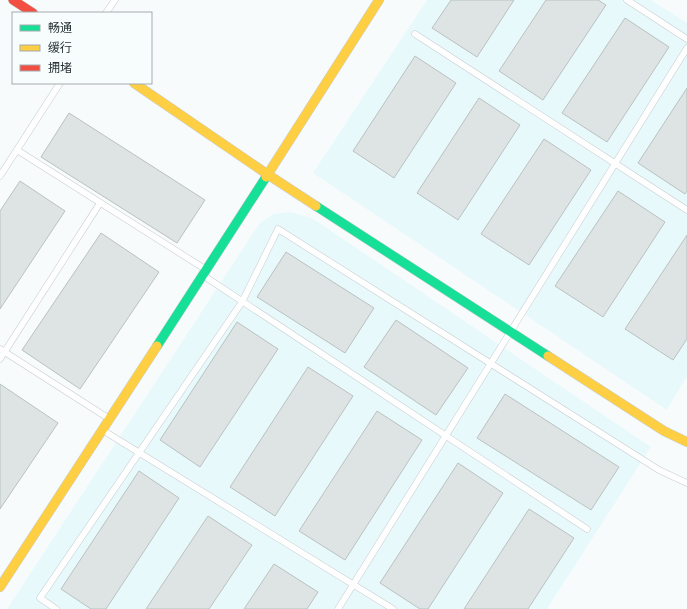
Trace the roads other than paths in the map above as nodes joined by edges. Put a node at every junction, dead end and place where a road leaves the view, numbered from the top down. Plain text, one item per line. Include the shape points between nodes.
1 (13, 0) edge
2 (115, 0) edge
3 (379, 0) edge
4 (627, 0) edge
5 (31, 12) edge
6 (107, 12) edge
7 (415, 34) dead end
8 (687, 39) edge
9 (687, 48) edge
10 (59, 84) edge
11 (135, 84) edge
12 (17, 150) junction
13 (615, 164) junction
14 (267, 174) junction
15 (0, 176) edge
16 (100, 203) junction
17 (687, 210) edge
18 (204, 273) junction
19 (242, 302) junction
20 (511, 332) junction
21 (2, 350) edge
22 (0, 359) edge
23 (490, 364) junction
24 (110, 419) junction
25 (103, 430) junction
26 (446, 436) junction
27 (687, 442) edge
28 (139, 452) junction
29 (687, 483) edge
30 (587, 529) dead end
31 (353, 584) junction
32 (0, 587) edge
33 (56, 609) edge
34 (338, 609) edge
35 (393, 609) edge

1 - 5 street
2 - 6 lane
3 - 14 street
4 - 8 lane
7 - 13 lane
9 - 13 lane
10 - 12 lane
11 - 14 street
12 - 15 lane
12 - 16 lane
13 - 17 lane
13 - 20 lane
14 - 18 street
14 - 20 street
16 - 18 lane
16 - 21 lane
18 - 19 lane
18 - 24 street
19 - 23 lane via 278,229
19 - 26 lane
19 - 28 lane
20 - 23 lane
20 - 27 street via 664,431
21 - 22 lane
21 - 24 lane
23 - 26 lane
23 - 29 lane via 659,470
24 - 25 street
25 - 28 lane
25 - 32 street
26 - 30 lane
26 - 31 lane
28 - 31 lane
28 - 33 lane via 40,598
31 - 34 lane
31 - 35 lane

